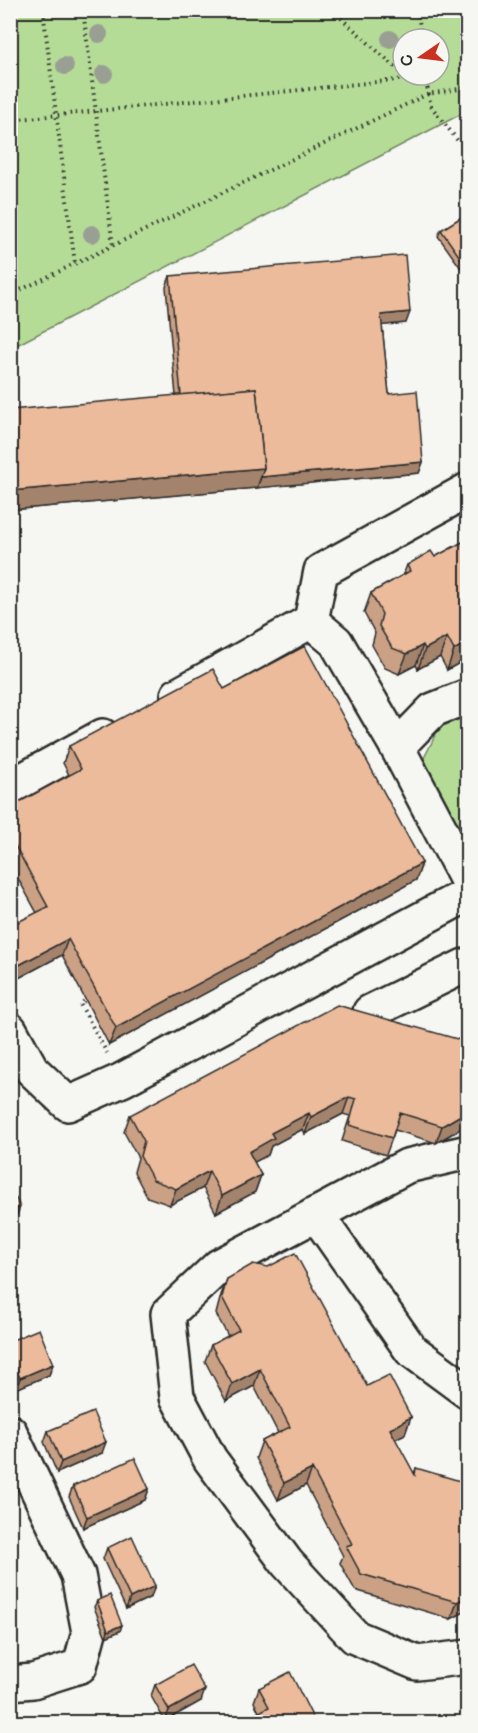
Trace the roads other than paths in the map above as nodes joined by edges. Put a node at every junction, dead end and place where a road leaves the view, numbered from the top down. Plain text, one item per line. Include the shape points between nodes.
1 (468, 490) edge
2 (311, 621) junction
3 (268, 645) junction
4 (213, 695) edge
5 (468, 696) edge
6 (155, 707) edge
7 (124, 724) edge
8 (397, 747) junction
9 (69, 774) edge
10 (10, 787) edge
11 (10, 793) edge
12 (468, 882) edge
13 (468, 894) edge
14 (468, 967) edge
15 (370, 1012) edge
16 (10, 1030) edge
17 (468, 1152) edge
18 (316, 1214) junction
19 (468, 1392) edge
20 (10, 1432) edge
21 (468, 1657) edge
22 (10, 1683) edge

1 - 2 lane via 321,572
2 - 3 lane
2 - 8 lane via 336,642
3 - 4 lane via 247,671
3 - 6 lane
5 - 8 lane via 433,710
7 - 10 lane
8 - 12 lane
9 - 11 lane via 37,789
13 - 16 lane via 122,1080 68,1104 32,1070
14 - 15 lane
17 - 18 lane via 407,1166
18 - 19 lane via 411,1350
18 - 21 lane via 219,1266 168,1314 177,1397 210,1459 287,1563 355,1637 417,1663
20 - 22 lane via 78,1575 89,1632 80,1666 33,1681

